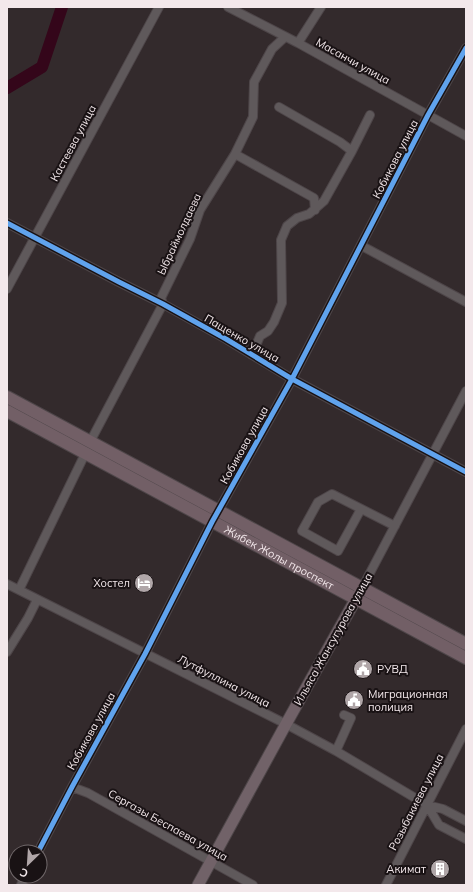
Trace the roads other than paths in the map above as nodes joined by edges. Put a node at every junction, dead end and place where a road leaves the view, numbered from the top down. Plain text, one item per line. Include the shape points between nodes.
1 (159, 7) edge
2 (228, 7) edge
3 (321, 7) edge
4 (285, 37) junction
5 (298, 43) junction
6 (466, 48) edge
7 (278, 107) dead end
8 (370, 115) dead end
9 (428, 115) junction
10 (466, 136) edge
11 (352, 151) junction
12 (235, 154) junction
13 (315, 210) junction
14 (7, 223) edge
15 (35, 238) junction
16 (362, 246) junction
17 (7, 289) edge
18 (466, 302) edge
19 (163, 304) junction
20 (252, 355) junction
21 (292, 379) junction
22 (466, 391) edge
23 (7, 397) edge
24 (7, 411) edge
25 (90, 442) junction
26 (85, 454) junction
27 (433, 454) junction
28 (466, 472) edge
29 (361, 509) junction
30 (218, 512) junction
31 (212, 522) junction
32 (395, 526) junction
33 (7, 584) edge
34 (362, 588) junction
35 (19, 590) junction
36 (356, 599) junction
37 (37, 600) junction
38 (466, 644) edge
39 (7, 652) edge
40 (145, 654) junction
41 (466, 658) edge
42 (344, 715) dead end
43 (286, 724) junction
44 (466, 729) edge
45 (336, 751) junction
46 (72, 787) junction
47 (427, 805) junction
48 (466, 821) edge
49 (466, 839) edge
50 (42, 844) edge
51 (211, 862) junction
52 (198, 885) edge
53 (253, 885) edge
54 (386, 885) edge

1 - 15 street, Кастеева улица
2 - 4 street, Масанчи улица
3 - 5 street
4 - 5 street, Масанчи улица
4 - 12 street, Ыбраймолдаева via 272,49 254,82 253,117
5 - 9 street, Масанчи улица
6 - 9 street, Кобикова улица
7 - 11 street
8 - 11 street
9 - 10 street, Масанчи улица
9 - 16 street, Кобикова улица
11 - 13 street via 324,201
12 - 13 street via 314,198
12 - 19 street, Ыбраймолдаева via 200,210 190,239 161,298
13 - 20 street via 287,226 281,240 282,303 268,331 260,336
14 - 15 street, Пащенко улица
15 - 17 street, Кастеева улица
15 - 19 street, Пащенко улица
16 - 18 street
16 - 21 street, Кобикова улица
19 - 20 street, Пащенко улица
19 - 25 street, Ыбраймолдаева
20 - 21 street, Пащенко улица
21 - 27 street, Пащенко улица
21 - 30 street, Кобикова улица
22 - 27 street, Ильяса Жансугурова улица
23 - 25 highway, Жибек Жолы проспект
24 - 26 highway, Жибек Жолы проспект
25 - 30 highway, Жибек Жолы проспект
26 - 31 highway, Жибек Жолы проспект
26 - 35 street
27 - 28 street, Пащенко улица
27 - 32 street, Ильяса Жансугурова улица
29 - 29 street via 332,494 318,502 302,531 338,551
29 - 32 street
30 - 31 street, Кобикова улица
30 - 34 highway, Жибек Жолы проспект
31 - 36 highway, Жибек Жолы проспект
31 - 40 street, Кобикова улица
32 - 34 street, Ильяса Жансугурова улица
33 - 35 street, Лутфуллина улица
34 - 36 main road, Ильяса Жансугурова улица
34 - 38 highway, Жибек Жолы проспект
35 - 37 street, Лутфуллина улица
36 - 41 highway, Жибек Жолы проспект
36 - 43 main road, Ильяса Жансугурова улица
37 - 39 street
37 - 40 street, Лутфуллина улица
40 - 43 street, Лутфуллина улица
40 - 46 street, Кобикова улица
42 - 45 street via 351,718
43 - 45 street, Лутфуллина улица
43 - 51 main road, Ильяса Жансугурова улица
44 - 47 street, Розыбакиева улица
45 - 47 street, Лутфуллина улица
46 - 50 street, Кобикова улица
46 - 51 street, Сергазы Беспаева улица via 88,793
47 - 48 street, Лутфуллина улица via 443,809
47 - 49 street, Лутфуллина улица via 439,825
47 - 54 street, Розыбакиева улица
51 - 52 main road, Ильяса Жансугурова улица
51 - 53 street, Сергазы Беспаева улица

